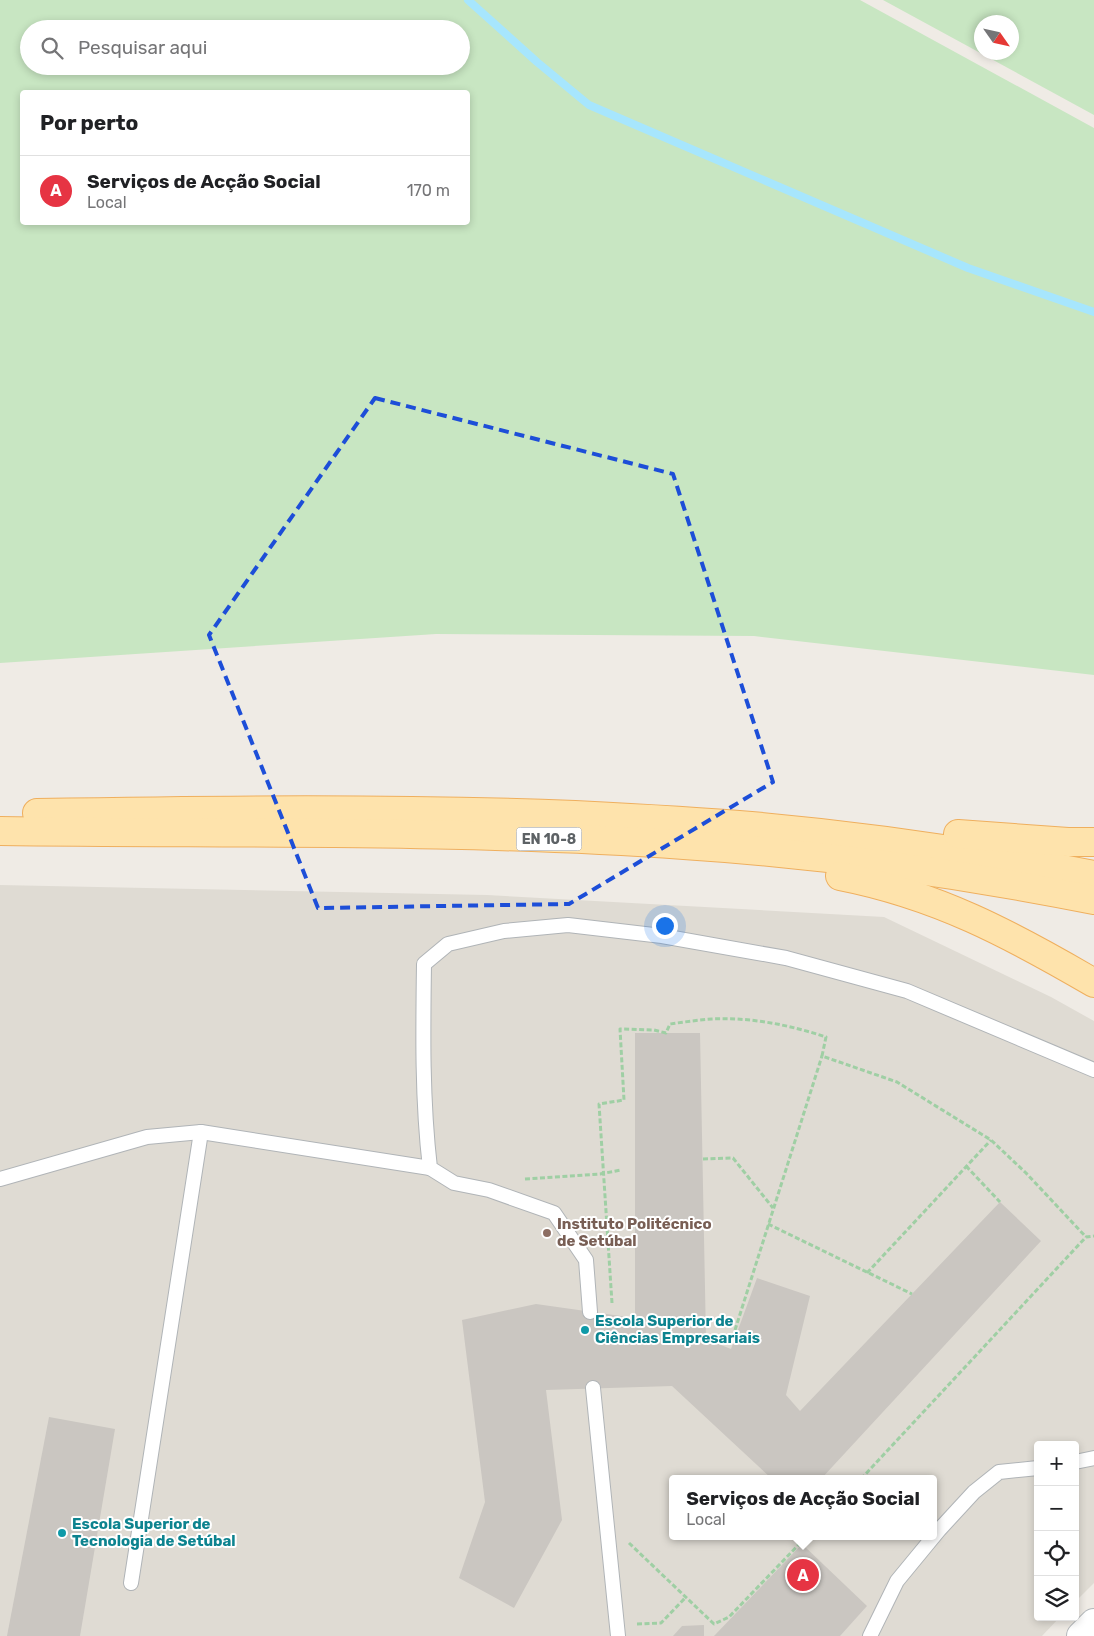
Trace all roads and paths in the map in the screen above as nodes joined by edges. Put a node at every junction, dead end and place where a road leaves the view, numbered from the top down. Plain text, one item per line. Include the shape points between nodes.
1 (216, 810) junction
2 (0, 814) edge
3 (0, 831) edge
4 (288, 833) junction
5 (1094, 842) edge
6 (1094, 874) edge
7 (1094, 900) edge
8 (1094, 983) edge
9 (822, 1056) junction
10 (1094, 1070) edge
11 (200, 1132) junction
12 (991, 1140) junction
13 (703, 1159) dead end
14 (966, 1166) junction
15 (430, 1168) junction
16 (621, 1170) dead end
17 (604, 1174) junction
18 (0, 1179) edge
19 (506, 1196) junction
20 (1000, 1202) dead end
21 (773, 1208) junction
22 (768, 1224) junction
23 (1094, 1236) edge
24 (1086, 1237) junction
25 (868, 1273) junction
26 (912, 1294) dead end
27 (613, 1308) dead end
28 (590, 1312) dead end
29 (735, 1330) dead end
30 (593, 1388) dead end
31 (1094, 1458) edge
32 (1079, 1461) edge
33 (1034, 1468) edge
34 (865, 1475) edge
35 (937, 1532) edge
36 (803, 1540) edge
37 (931, 1540) edge
38 (609, 1544) junction
39 (131, 1583) dead end
40 (686, 1597) junction
41 (1094, 1623) edge
42 (617, 1631) edge
43 (870, 1636) edge
44 (1081, 1636) edge

1 - 2 main road, EN 10-8
1 - 5 main road via 442,801 586,800 743,811 1002,838
1 - 6 main road, EN 10-8 via 514,813 750,826 920,846
3 - 4 main road, EN 10-8
4 - 7 main road, EN 10-8 via 606,841 755,850 982,878
4 - 8 main road via 546,847 834,875 906,892 957,911 1001,930
9 - 12 path via 897,1082
9 - 17 path via 826,1036 755,1021 713,1019 670,1024 666,1033 620,1029 624,1100 599,1104
9 - 21 path
10 - 15 lane via 906,991 786,958 662,936 568,925 504,931 448,944 424,964 422,1043
11 - 15 lane
11 - 18 lane via 148,1137
11 - 39 lane
12 - 14 path
12 - 24 path
13 - 21 path via 733,1158
14 - 20 path
14 - 25 path
15 - 19 lane via 454,1182
16 - 17 path
17 - 19 path via 508,1180
17 - 27 path
19 - 28 lane via 554,1213 586,1260
21 - 22 path
22 - 25 path
22 - 29 path
23 - 24 path
24 - 34 path
25 - 26 path
30 - 38 lane
31 - 32 lane
33 - 35 lane via 999,1472 974,1492
36 - 40 path via 729,1617 714,1624
37 - 43 lane via 897,1581
38 - 40 path via 629,1543
38 - 42 lane
40 - 42 path via 661,1623
41 - 44 main road

